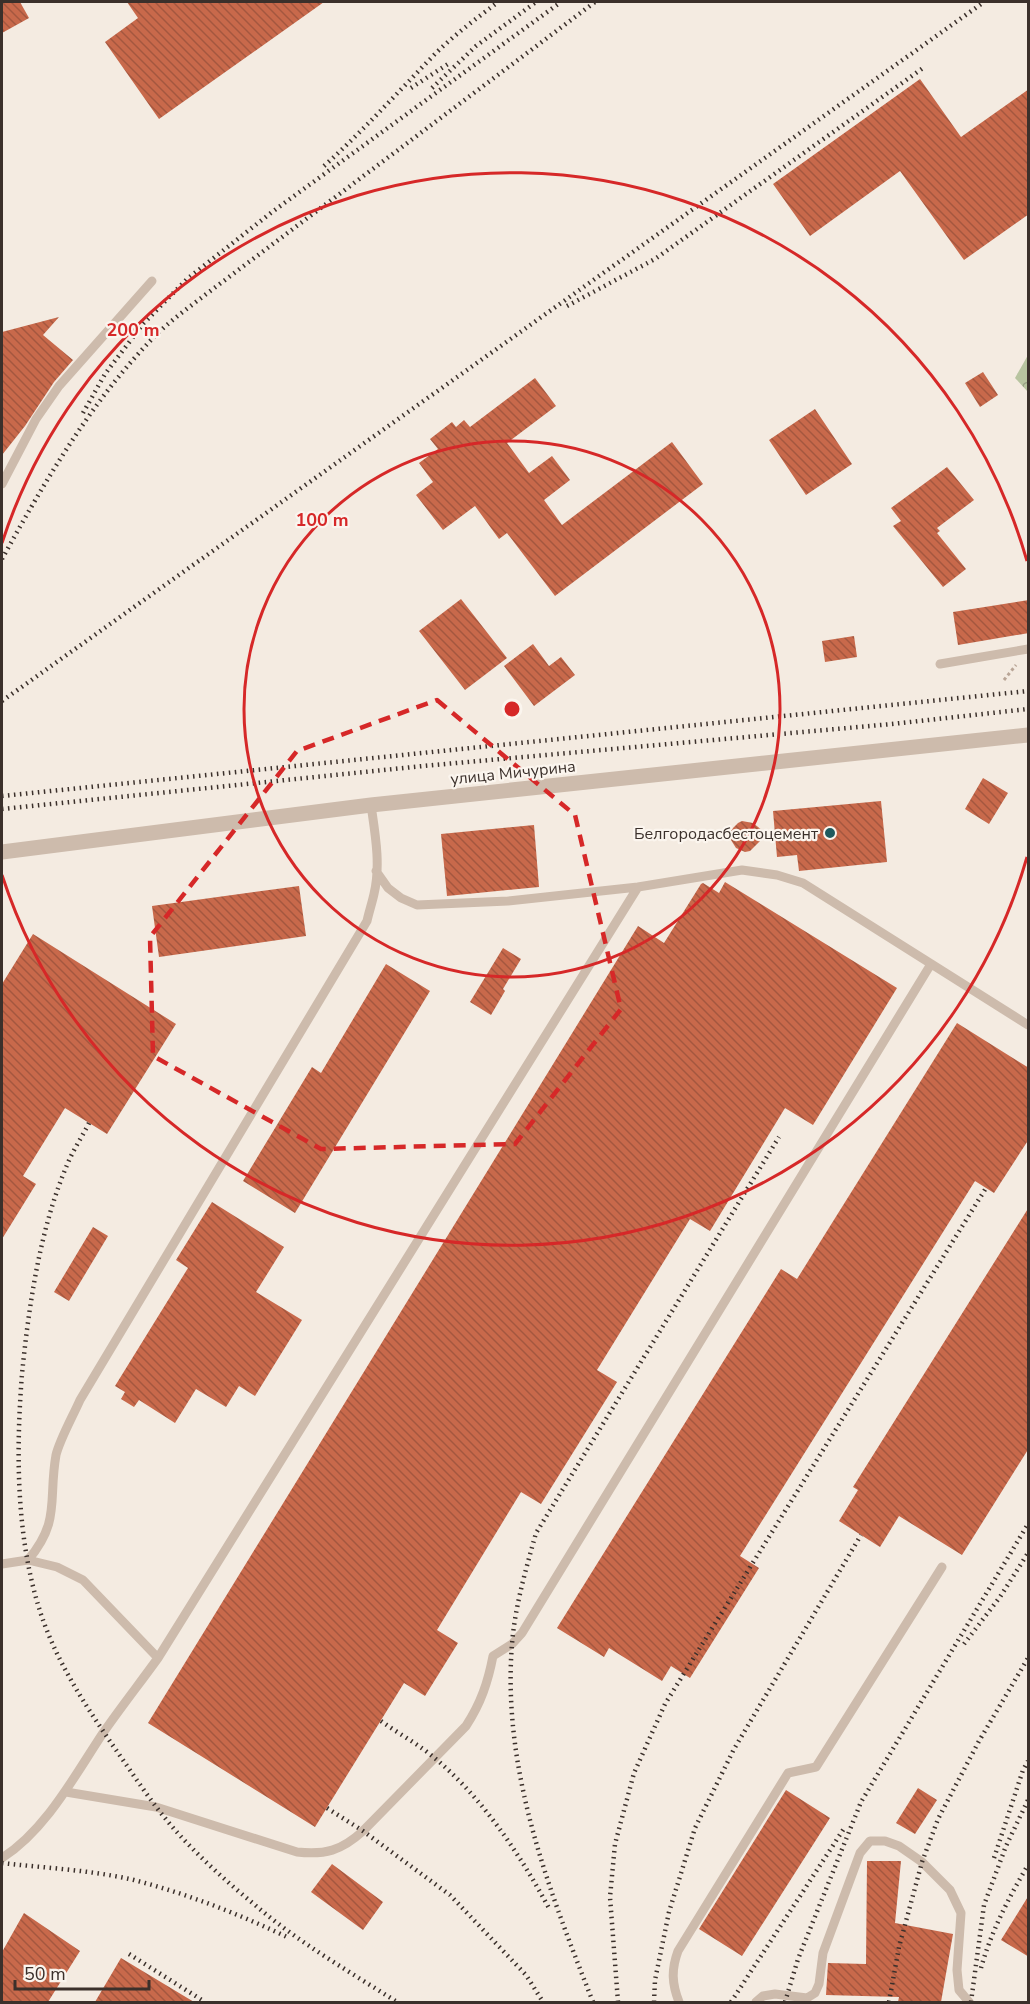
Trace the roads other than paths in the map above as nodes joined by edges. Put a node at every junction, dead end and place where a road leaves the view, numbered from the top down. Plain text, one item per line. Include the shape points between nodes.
1 (152, 281) dead end
2 (2, 484) edge
3 (1029, 649) edge
4 (940, 664) dead end
5 (1029, 735) edge
6 (371, 805) junction
7 (2, 852) edge
8 (376, 872) junction
9 (638, 887) junction
10 (931, 964) junction
11 (1029, 1025) edge
12 (28, 1560) junction
13 (2, 1564) edge
14 (942, 1567) dead end
15 (158, 1658) junction
16 (66, 1792) junction
17 (2, 1858) edge
18 (679, 2002) edge
19 (756, 2002) edge
20 (969, 2002) edge

1 - 2 lane via 59,386 36,418
3 - 4 lane
5 - 6 street, улица Мичурина
6 - 7 street, улица Мичурина
6 - 8 lane
8 - 9 lane via 388,888 417,905 508,901
8 - 12 lane via 367,921 80,1400 57,1454 51,1521 42,1544
9 - 10 lane via 742,870 777,875 803,883
9 - 15 lane
10 - 11 lane
10 - 16 lane via 522,1633 493,1656 478,1708 466,1726 357,1836 338,1849 316,1854 297,1852 156,1807
12 - 13 lane
12 - 15 lane via 57,1566 83,1580
14 - 18 lane via 816,1767 788,1773 678,1951 672,1968
15 - 16 lane
16 - 17 lane via 17,1848
19 - 20 lane via 775,1994 807,1998 815,1993 823,1953 861,1853 870,1841 899,1846 950,1890 961,1913 959,1990

